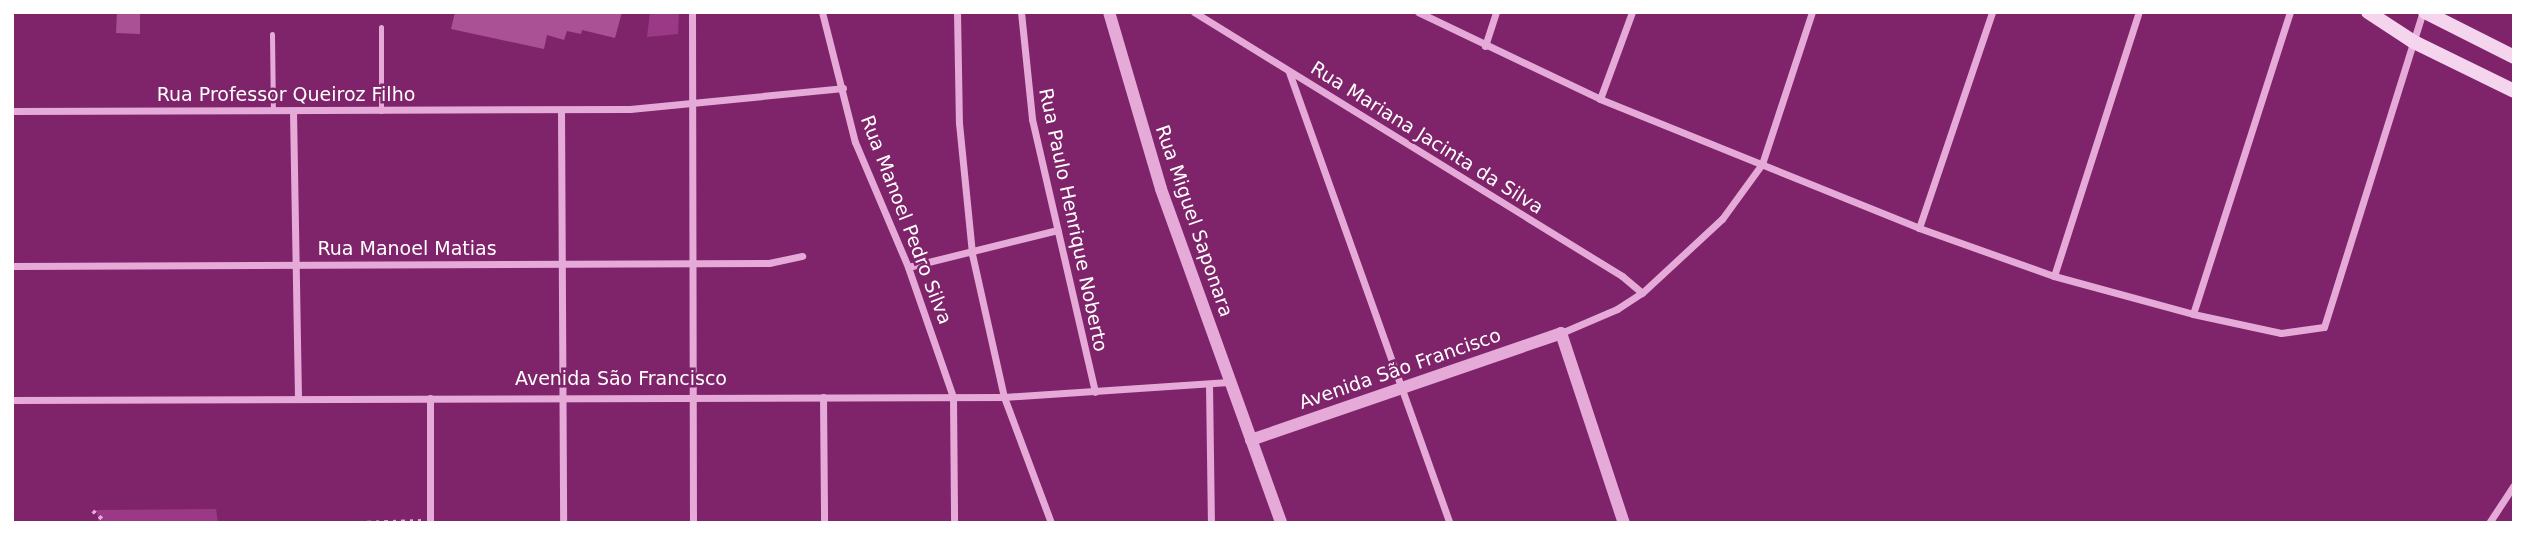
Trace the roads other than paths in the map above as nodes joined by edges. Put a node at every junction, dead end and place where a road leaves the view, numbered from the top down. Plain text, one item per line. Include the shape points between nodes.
1 (692, 12) edge
2 (822, 12) edge
3 (957, 12) edge
4 (1021, 12) edge
5 (1109, 12) edge
6 (1194, 12) edge
7 (1418, 12) edge
8 (1496, 12) edge
9 (1632, 12) edge
10 (1812, 12) edge
11 (1992, 12) edge
12 (2139, 12) edge
13 (2290, 12) edge
14 (2368, 12) edge
15 (2424, 12) edge
16 (381, 27) dead end
17 (272, 34) dead end
18 (2414, 42) junction
19 (1485, 46) junction
20 (2514, 57) edge
21 (1289, 71) junction
22 (843, 88) junction
23 (2514, 91) edge
24 (1600, 99) junction
25 (691, 103) junction
26 (561, 110) junction
27 (12, 111) edge
28 (273, 111) junction
29 (293, 111) junction
30 (381, 111) junction
31 (1762, 164) junction
32 (1919, 228) junction
33 (1057, 230) junction
34 (972, 254) junction
35 (802, 256) dead end
36 (562, 264) junction
37 (692, 264) junction
38 (295, 265) junction
39 (12, 266) edge
40 (908, 267) junction
41 (2054, 276) junction
42 (1642, 293) junction
43 (2193, 314) junction
44 (1561, 333) junction
45 (1229, 382) junction
46 (1209, 384) junction
47 (1402, 389) junction
48 (1095, 392) junction
49 (823, 397) junction
50 (953, 397) junction
51 (1004, 397) junction
52 (430, 398) junction
53 (562, 398) junction
54 (692, 398) junction
55 (298, 399) junction
56 (12, 400) edge
57 (1251, 440) junction
58 (2514, 485) edge
59 (430, 522) edge
60 (563, 523) edge
61 (693, 523) edge
62 (824, 523) edge
63 (954, 523) edge
64 (1051, 523) edge
65 (1211, 523) edge
66 (1281, 523) edge
67 (1450, 523) edge
68 (1624, 523) edge
69 (2489, 523) edge

1 - 25 street
2 - 22 street, Rua Manoel Pedro Silva
3 - 34 street via 959,123
4 - 33 street, Rua Paulo Henrique Noberto via 1032,119
5 - 45 street, Rua Miguel Saponara via 1161,189
6 - 21 street, Rua Mariana Jacinta da Silva
7 - 19 street
8 - 19 street
9 - 24 street
10 - 31 street
11 - 32 street
12 - 41 street
13 - 43 street
14 - 18 main road
15 - 18 street
15 - 20 main road
16 - 30 lane
17 - 28 lane
18 - 23 main road
18 - 43 street via 2323,327 2281,333
19 - 24 street
21 - 42 street, Rua Mariana Jacinta da Silva via 1622,276
21 - 47 street
22 - 25 street, Rua Professor Queiroz Filho
22 - 40 street, Rua Manoel Pedro Silva via 855,142
24 - 31 street
25 - 26 street, Rua Professor Queiroz Filho
25 - 37 street
26 - 30 street, Rua Professor Queiroz Filho
26 - 36 street
27 - 28 street, Rua Professor Queiroz Filho
28 - 29 street, Rua Professor Queiroz Filho
29 - 30 street, Rua Professor Queiroz Filho
29 - 38 street
31 - 32 street
31 - 42 street via 1721,219
32 - 41 street
33 - 34 street
33 - 48 street, Rua Paulo Henrique Noberto
34 - 40 street
34 - 51 street
35 - 37 street, Rua Manoel Matias via 769,263
36 - 37 street, Rua Manoel Matias
36 - 38 street, Rua Manoel Matias
36 - 53 street
37 - 54 street
38 - 39 street, Rua Manoel Matias
38 - 55 street
40 - 50 street, Rua Manoel Pedro Silva
41 - 43 street
42 - 44 street
44 - 47 street, Avenida São Francisco
44 - 68 street
45 - 46 street, Avenida São Francisco
45 - 57 street, Rua Miguel Saponara
46 - 48 street, Avenida São Francisco
46 - 65 street
47 - 57 street, Avenida São Francisco
47 - 67 street
48 - 51 street, Avenida São Francisco
49 - 50 street, Avenida São Francisco
49 - 54 street, Avenida São Francisco
49 - 62 street
50 - 51 street, Avenida São Francisco
50 - 63 street, Rua Manoel Pedro Silva
51 - 64 street
52 - 53 street, Avenida São Francisco
52 - 55 street, Avenida São Francisco
52 - 59 street
53 - 54 street, Avenida São Francisco
53 - 60 street
54 - 61 street
55 - 56 street, Avenida São Francisco
57 - 66 street, Rua Miguel Saponara
58 - 69 street

